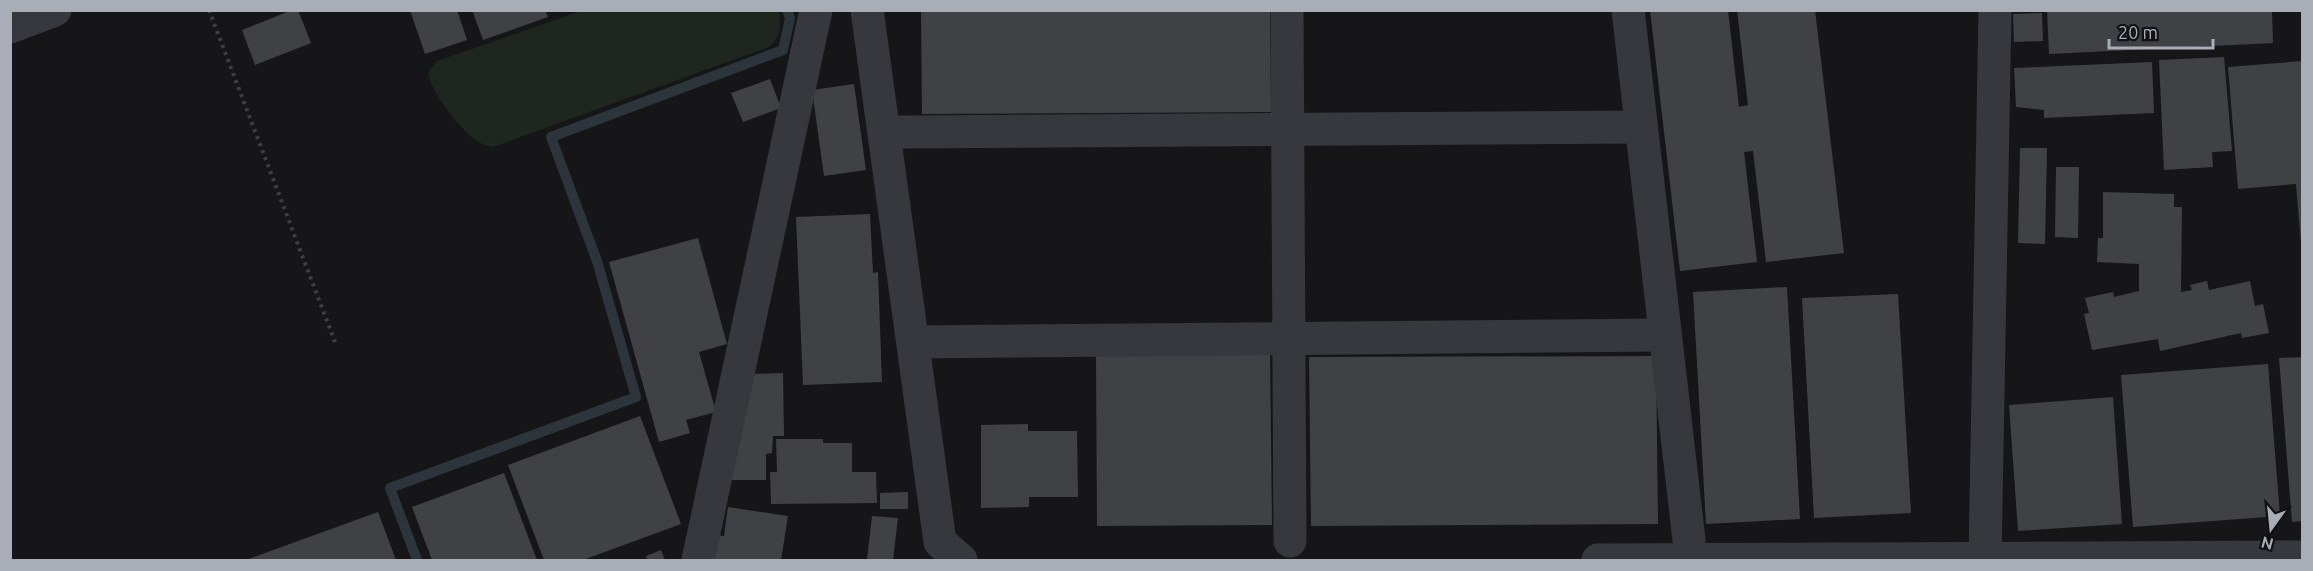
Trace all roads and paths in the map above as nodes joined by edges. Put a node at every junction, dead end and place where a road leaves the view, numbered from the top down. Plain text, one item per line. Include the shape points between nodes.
1 (55, 10) edge
2 (209, 10) edge
3 (816, 10) edge
4 (867, 10) edge
5 (1287, 10) edge
6 (1628, 10) edge
7 (1995, 10) edge
8 (10, 27) edge
9 (1641, 127) junction
10 (1288, 130) junction
11 (884, 134) junction
12 (1665, 335) junction
13 (1289, 338) junction
14 (335, 342) dead end
15 (913, 342) junction
16 (1689, 540) dead end
17 (1290, 541) dead end
18 (2302, 557) edge
19 (1985, 559) junction
20 (698, 561) edge
21 (962, 561) edge
22 (1598, 561) edge

1 - 8 street
2 - 14 path
3 - 20 street
4 - 11 street
5 - 10 street
6 - 9 street
7 - 19 street
9 - 10 street
9 - 12 street
10 - 11 street
10 - 13 street
11 - 15 street
12 - 13 street
12 - 16 street
13 - 15 street
13 - 17 street
15 - 21 street via 940,542
18 - 19 street
19 - 22 street

